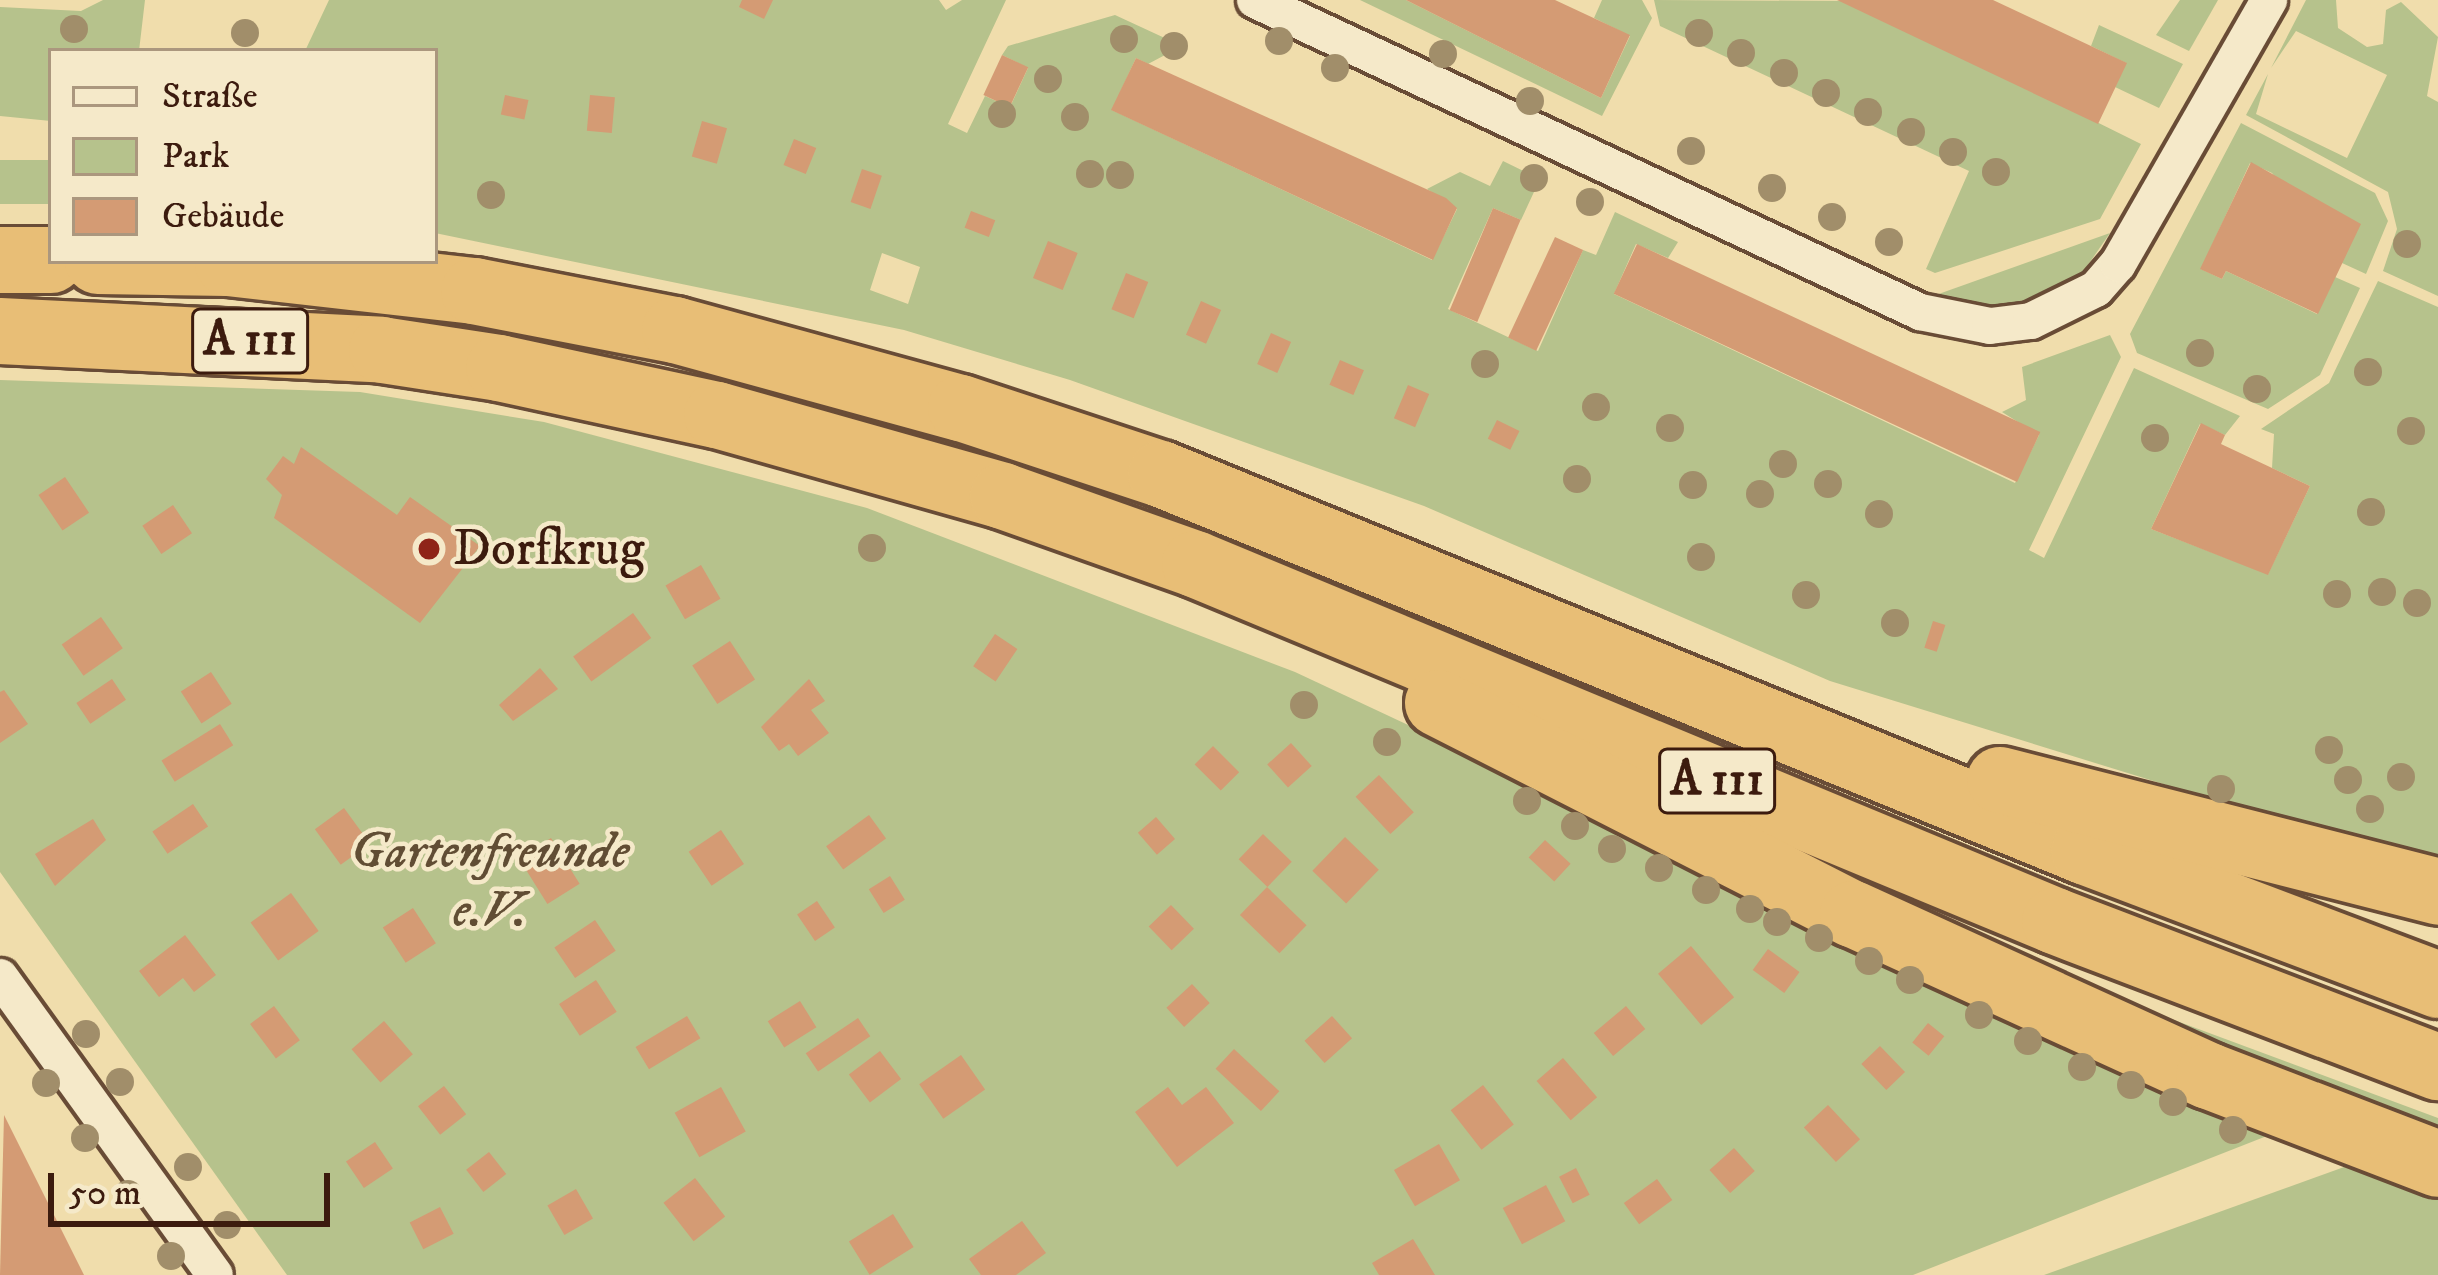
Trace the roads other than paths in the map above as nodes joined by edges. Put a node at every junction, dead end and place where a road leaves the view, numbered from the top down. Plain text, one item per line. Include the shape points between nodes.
1 (1256, 0) edge
2 (2269, 0) edge
3 (0, 260) edge
4 (48, 260) edge
5 (244, 264) edge
6 (0, 331) edge
7 (1195, 564) junction
8 (1790, 727) junction
9 (2438, 892) edge
10 (0, 976) edge
11 (2438, 985) edge
12 (2438, 1067) edge
13 (2438, 1164) edge
14 (215, 1275) edge

1 - 2 street via 1921,312 1990,326 2031,321 2107,277
3 - 4 highway
5 - 8 highway, A 111 via 474,291 675,330 880,385 1161,474
6 - 7 highway, A 111 via 382,350 588,385 858,453
7 - 12 highway, A 111 via 2055,921
7 - 13 highway via 1529,755 1852,914 2210,1076
8 - 9 highway
8 - 11 highway, A 111
10 - 14 street

